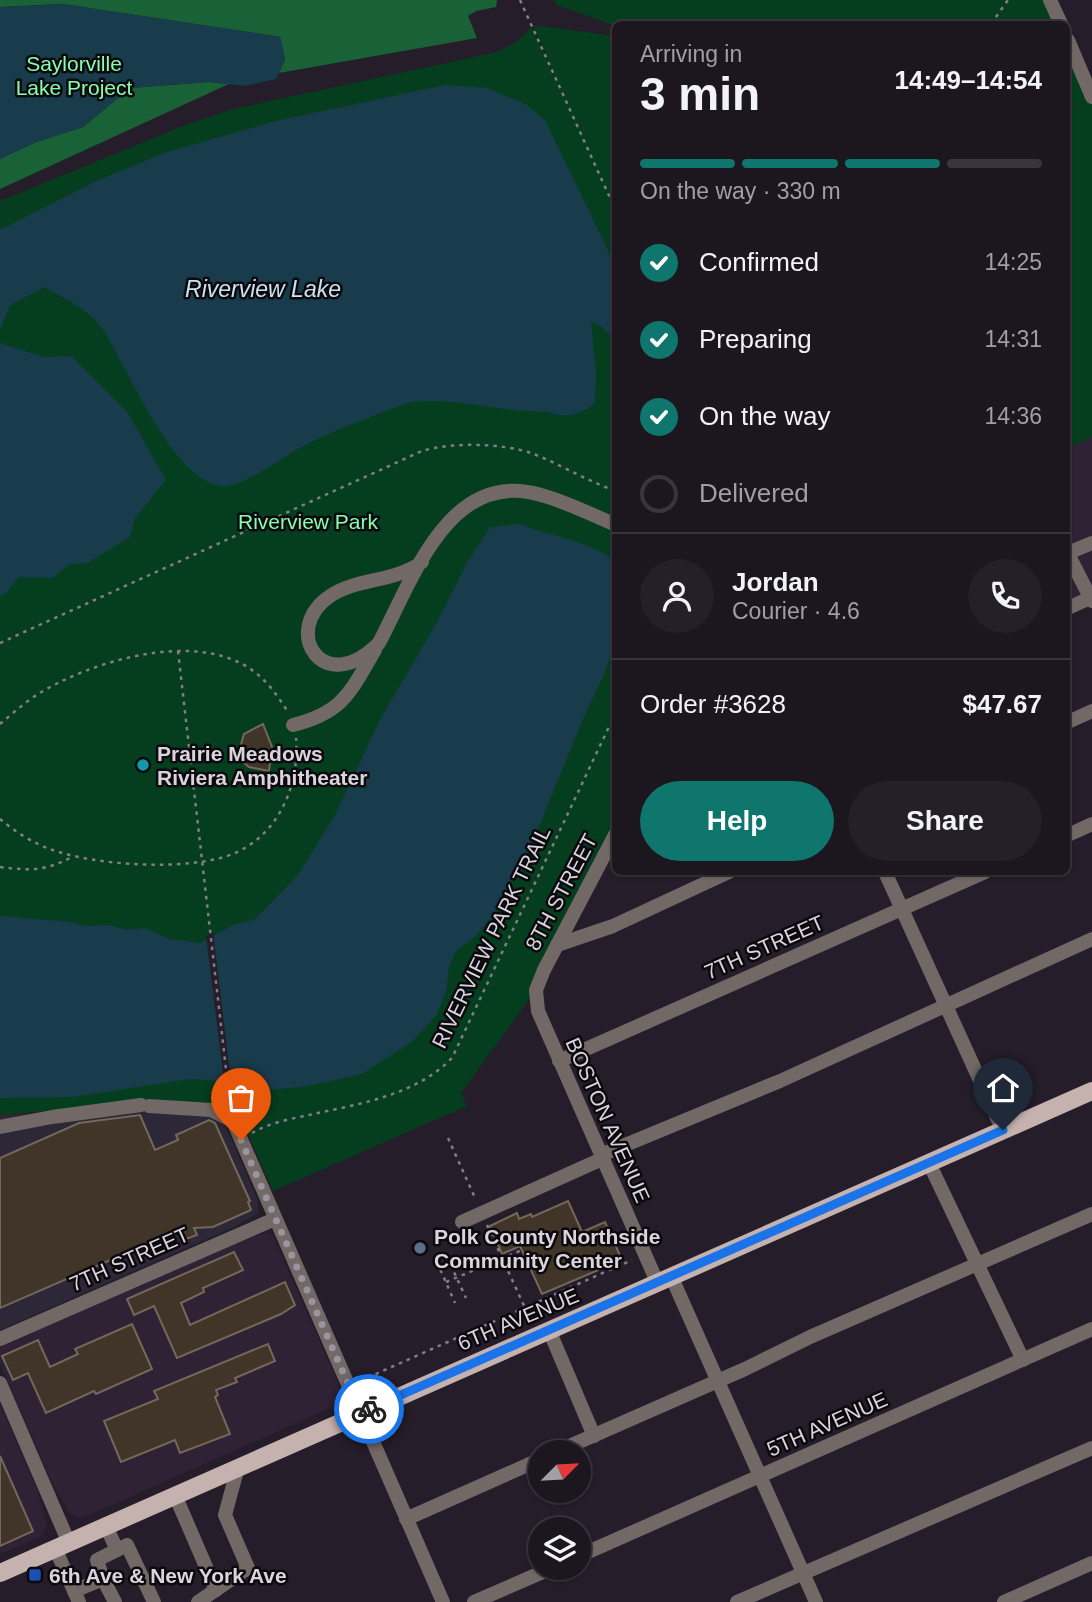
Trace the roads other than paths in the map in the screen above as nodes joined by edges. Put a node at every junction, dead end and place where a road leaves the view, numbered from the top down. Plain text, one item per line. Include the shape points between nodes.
1 (1050, 0) edge
2 (1060, 21) edge
3 (1070, 45) edge
4 (1092, 97) edge
5 (612, 523) edge
6 (1092, 543) edge
7 (1070, 553) edge
8 (1070, 558) edge
9 (422, 562) junction
10 (1092, 599) edge
11 (1070, 607) edge
12 (379, 643) junction
13 (1092, 711) edge
14 (1070, 721) edge
15 (293, 725) road end
16 (1092, 824) edge
17 (1070, 834) edge
18 (612, 841) edge
19 (723, 875) edge
20 (886, 875) edge
21 (978, 875) edge
22 (902, 909) junction
23 (1092, 939) edge
24 (557, 945) junction
25 (544, 970) joint
26 (946, 1006) junction
27 (559, 1061) junction
28 (1092, 1091) edge
29 (0, 1127) edge
30 (1003, 1130) junction
31 (601, 1157) junction
32 (929, 1163) junction
33 (1092, 1214) edge
34 (275, 1219) junction
35 (463, 1222) dead end
36 (977, 1264) junction
37 (665, 1281) junction
38 (1092, 1329) edge
39 (549, 1330) junction
40 (0, 1339) edge
41 (1023, 1360) junction
42 (718, 1381) junction
43 (0, 1383) edge
44 (361, 1413) junction
45 (594, 1436) junction
46 (584, 1440) edge
47 (1092, 1448) edge
48 (528, 1465) edge
49 (238, 1467) junction
50 (760, 1476) junction
51 (175, 1495) junction
52 (406, 1519) junction
53 (106, 1526) junction
54 (62, 1546) junction
55 (117, 1550) junction
56 (591, 1551) edge
57 (1092, 1563) edge
58 (0, 1573) edge
59 (803, 1573) junction
60 (528, 1578) edge
61 (103, 1579) junction
62 (216, 1591) junction
63 (77, 1597) edge
64 (115, 1602) edge
65 (154, 1602) edge
66 (198, 1602) edge
67 (443, 1602) edge
68 (474, 1602) edge
69 (737, 1602) edge
70 (816, 1602) edge
71 (1004, 1602) edge

1 - 2 street
3 - 4 street
5 - 9 street via 540,494 505,492 463,508 441,528
6 - 7 street
8 - 10 street
9 - 12 street
9 - 12 street via 400,574 330,596 307,624 314,652 322,661 337,666 354,662
10 - 11 street
12 - 15 street via 340,704
13 - 14 street
16 - 17 street
18 - 24 street, 8TH STREET
19 - 24 street via 613,926
20 - 22 street
21 - 22 street, 7TH STREET
22 - 26 street
22 - 27 street, 7TH STREET
23 - 26 street
24 - 25 street, 8TH STREET
25 - 27 street, BOSTON AVENUE via 537,990 537,1011
26 - 30 street
26 - 31 street
27 - 31 street, BOSTON AVENUE
28 - 30 main road, 6TH AVENUE
29 - 34 street via 145,1105 232,1114
30 - 32 main road, 6TH AVENUE
31 - 35 street
31 - 37 street, BOSTON AVENUE
32 - 36 street
32 - 37 main road, 6TH AVENUE
33 - 36 street
34 - 40 street, 7TH STREET
34 - 44 street
36 - 41 street
36 - 42 street
37 - 39 main road, 6TH AVENUE
37 - 42 street, BOSTON AVENUE
38 - 41 street, 5TH AVENUE
39 - 44 main road, 6TH AVENUE
39 - 45 street
41 - 50 street, 5TH AVENUE
42 - 45 street
42 - 50 street, BOSTON AVENUE
43 - 54 street
44 - 49 main road, 6TH AVENUE
44 - 52 street
45 - 46 street
47 - 59 street
48 - 52 street
49 - 51 main road, 6TH AVENUE
49 - 62 street via 225,1515 248,1568
50 - 56 street, 5TH AVENUE
50 - 59 street, BOSTON AVENUE
51 - 53 main road, 6TH AVENUE
51 - 62 street
52 - 67 street
53 - 54 main road, 6TH AVENUE
53 - 55 street
54 - 58 main road, 6TH AVENUE
54 - 63 street
55 - 61 street via 97,1560
55 - 65 street via 127,1545
57 - 71 street
59 - 69 street
59 - 70 street, BOSTON AVENUE
60 - 68 street
61 - 63 street
61 - 64 street
62 - 66 street

